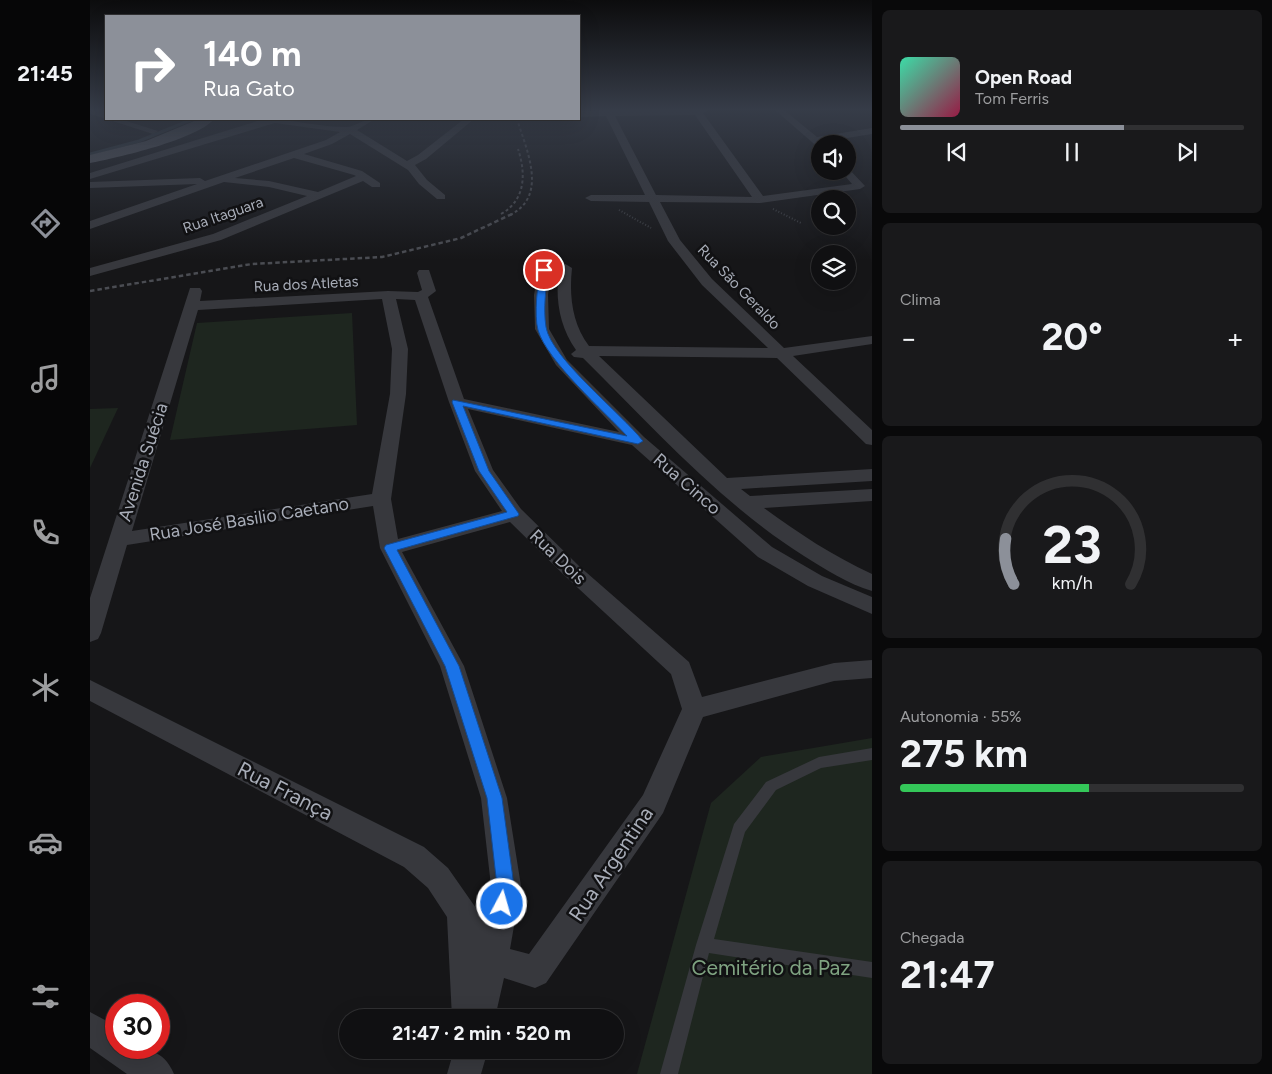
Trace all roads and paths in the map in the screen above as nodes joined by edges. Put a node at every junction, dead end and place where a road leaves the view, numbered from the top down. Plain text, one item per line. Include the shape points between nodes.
1 (141, 160) edge
2 (279, 160) edge
3 (316, 160) edge
4 (404, 160) edge
5 (417, 160) edge
6 (632, 160) edge
7 (733, 160) edge
8 (411, 165) junction
9 (90, 176) edge
10 (363, 177) junction
11 (854, 180) edge
12 (221, 181) junction
13 (872, 183) edge
14 (90, 185) edge
15 (376, 185) dead end
16 (860, 186) junction
17 (318, 196) junction
18 (441, 197) dead end
19 (594, 198) joint
20 (653, 198) junction
21 (760, 200) junction
22 (801, 223) dead end
23 (90, 225) edge
24 (674, 241) junction
25 (90, 272) edge
26 (424, 273) dead end
27 (388, 295) junction
28 (421, 296) junction
29 (194, 299) joint
30 (872, 340) edge
31 (585, 351) junction
32 (780, 353) junction
33 (561, 362) junction
34 (457, 402) junction
35 (872, 440) edge
36 (638, 441) junction
37 (872, 475) edge
38 (724, 484) junction
39 (872, 495) edge
40 (381, 499) junction
41 (745, 503) junction
42 (514, 514) junction
43 (118, 540) junction
44 (390, 548) junction
45 (872, 584) edge
46 (872, 606) edge
47 (90, 633) edge
48 (872, 669) edge
49 (90, 690) edge
50 (694, 709) junction
51 (872, 754) edge
52 (462, 914) junction
53 (704, 945) junction
54 (493, 959) junction
55 (872, 970) edge
56 (467, 1009) edge
57 (481, 1009) edge
58 (90, 1028) edge
59 (105, 1039) edge
60 (135, 1059) edge
61 (157, 1074) edge
62 (669, 1074) edge

1 - 9 street
2 - 12 street
3 - 10 street
4 - 8 street
5 - 8 street
6 - 20 street, Rua São Geraldo
7 - 21 street
8 - 18 street via 423,182
10 - 15 street
10 - 17 street, Rua Itaguara
11 - 16 street
12 - 14 street
12 - 17 street via 270,184
12 - 23 street
13 - 16 street
16 - 21 street
17 - 25 street, Rua Itaguara via 217,237
19 - 20 street
19 - 24 path
20 - 21 street
20 - 24 street, Rua São Geraldo
21 - 22 path
24 - 32 street, Rua São Geraldo via 708,282
26 - 28 street, Rua Dois via 429,291
27 - 28 street, Rua dos Atletas
27 - 29 street, Rua dos Atletas
27 - 40 street via 400,350 398,394
28 - 34 street, Rua Dois
29 - 43 street, Avenida Suécia
30 - 32 street
31 - 32 street
31 - 33 street
31 - 33 street, Rua Cinco via 573,335 563,292 566,268 546,256 541,295 542,329
31 - 38 street, Rua Cinco
32 - 35 street, Rua São Geraldo
33 - 36 street, Rua Cinco
34 - 36 street
34 - 42 street, Rua Dois via 484,471
36 - 46 street, Rua Cinco via 765,552 815,581
37 - 38 street
38 - 41 street, Rua Cinco
39 - 41 street
40 - 43 street, Rua José Basilio Caetano
40 - 44 street
41 - 45 street, Rua Cinco via 786,537 844,572
42 - 44 street
42 - 50 street, Rua Dois via 681,669
43 - 47 street, Avenida Suécia
44 - 54 street via 452,666 494,798 506,886
48 - 50 street via 834,672
49 - 52 street, Rua França via 414,857 438,878
50 - 54 street, Rua Argentina via 653,804 535,972
51 - 53 lane via 819,763 771,786 739,829
52 - 54 street, Rua França
52 - 56 street
53 - 55 lane
53 - 62 lane
54 - 57 street
58 - 59 street
60 - 61 street

